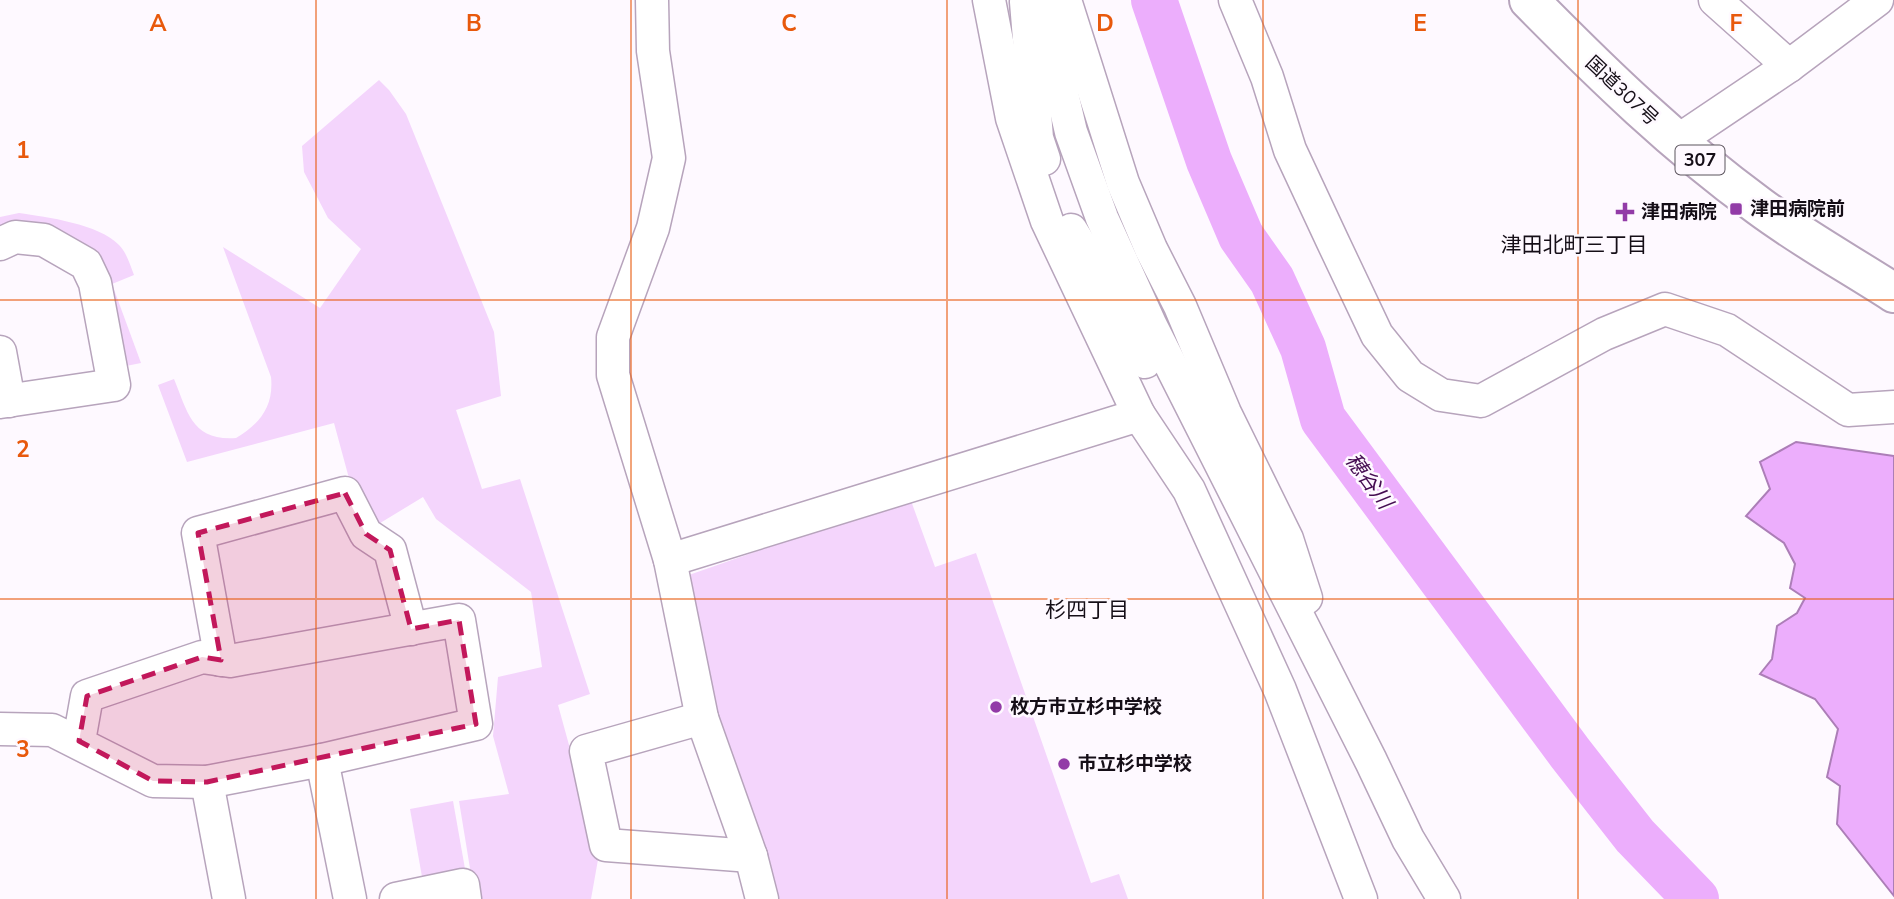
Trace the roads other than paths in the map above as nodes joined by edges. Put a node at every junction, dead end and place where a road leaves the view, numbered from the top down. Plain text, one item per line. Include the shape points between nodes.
1 (652, 0) edge
2 (989, 0) edge
3 (1026, 0) edge
4 (1047, 0) edge
5 (1065, 0) edge
6 (1235, 0) edge
7 (1529, 0) edge
8 (1715, 0) edge
9 (1877, 0) edge
10 (1789, 66) junction
11 (1676, 142) junction
12 (0, 244) edge
13 (1894, 293) edge
14 (0, 352) edge
15 (5, 401) edge
16 (1894, 408) edge
17 (1139, 415) junction
18 (670, 560) junction
19 (411, 629) junction
20 (221, 660) junction
21 (1340, 699) junction
22 (702, 718) junction
23 (0, 729) edge
24 (79, 741) junction
25 (322, 760) junction
26 (207, 782) junction
27 (751, 856) junction
28 (229, 899) edge
29 (350, 899) edge
30 (397, 899) edge
31 (465, 899) edge
32 (762, 899) edge
33 (1361, 899) edge
34 (1444, 899) edge

1 - 18 street via 653,51 669,158 653,228 613,337 613,375
2 - 17 street via 1012,118 1043,210
3 - 21 street via 1037,138 1074,238 1120,312 1248,565
4 - 21 street via 1048,33 1071,132 1102,218 1151,326
5 - 21 street via 1123,183 1225,413 1287,539
6 - 16 street via 1267,77 1290,150 1377,335 1410,376 1441,395 1480,401 1604,334 1665,309 1727,330 1849,410
7 - 11 highway, 国道307号 / 307
8 - 10 street
9 - 10 street
10 - 11 street
11 - 13 highway, 国道307号 / 307 via 1761,208
12 - 15 street via 15,237 44,240 86,264 95,283 114,385
14 - 15 street
17 - 18 street
17 - 33 street via 1189,490 1280,690
18 - 22 street
19 - 20 street
19 - 20 street via 390,550 366,534 345,493 198,533
19 - 25 street via 459,620 476,724
20 - 24 street via 202,657 87,696
21 - 34 street via 1408,839
22 - 27 street
22 - 27 street via 586,751 606,845
23 - 24 street via 52,730
24 - 26 street via 153,781
25 - 26 street
25 - 29 street
26 - 28 street
27 - 32 street
30 - 31 street via 463,886

